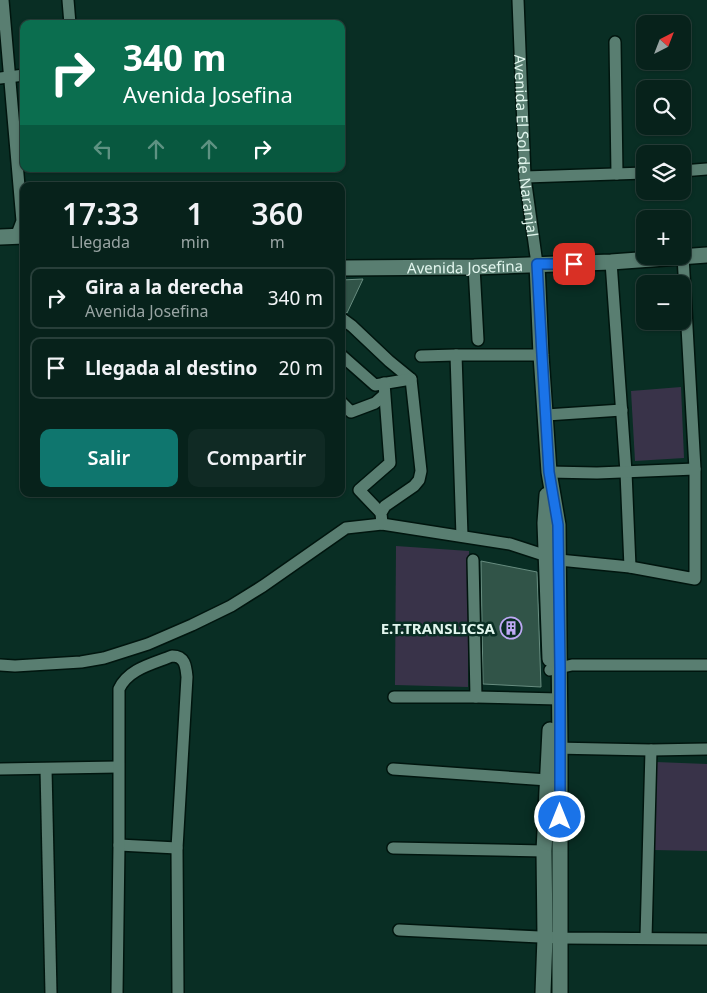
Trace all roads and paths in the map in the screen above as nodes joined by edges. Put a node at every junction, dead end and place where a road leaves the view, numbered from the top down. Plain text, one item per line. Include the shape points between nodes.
1 (68, 0) edge
2 (518, 0) edge
3 (2, 4) edge
4 (70, 20) edge
5 (615, 42) dead end
6 (20, 75) edge
7 (5, 77) edge
8 (707, 169) edge
9 (691, 170) edge
10 (636, 173) edge
11 (618, 174) junction
12 (525, 177) junction
13 (20, 203) edge
14 (20, 236) edge
15 (0, 238) edge
16 (707, 255) edge
17 (691, 256) edge
18 (636, 260) edge
19 (611, 262) junction
20 (537, 264) junction
21 (684, 265) edge
22 (474, 267) junction
23 (345, 268) edge
24 (345, 321) edge
25 (478, 340) dead end
26 (456, 355) junction
27 (542, 355) junction
28 (421, 356) dead end
29 (345, 359) edge
30 (411, 379) junction
31 (384, 389) junction
32 (345, 406) edge
33 (622, 410) junction
34 (546, 415) junction
35 (695, 469) junction
36 (549, 472) junction
37 (626, 472) junction
38 (382, 518) junction
39 (462, 536) junction
40 (553, 558) junction
41 (473, 560) dead end
42 (630, 567) junction
43 (0, 665) edge
44 (707, 665) edge
45 (555, 669) junction
46 (394, 697) dead end
47 (476, 697) junction
48 (555, 699) junction
49 (555, 748) junction
50 (707, 749) edge
51 (651, 750) junction
52 (118, 767) junction
53 (0, 769) edge
54 (46, 769) junction
55 (393, 770) dead end
56 (548, 780) junction
57 (120, 845) junction
58 (177, 848) junction
59 (393, 848) dead end
60 (544, 851) junction
61 (399, 930) dead end
62 (545, 937) junction
63 (561, 938) junction
64 (646, 938) junction
65 (707, 939) edge
66 (51, 993) edge
67 (117, 993) edge
68 (178, 993) edge
69 (543, 993) edge
70 (560, 993) edge

1 - 4 street
2 - 12 street, Avenida El Sol de Naranjal
3 - 7 street
5 - 11 street
6 - 7 street
7 - 13 street
8 - 9 street
10 - 11 street
11 - 12 street
12 - 20 street, Avenida El Sol de Naranjal
14 - 15 street
16 - 17 street, Avenida Josefina
18 - 19 street, Avenida Josefina
19 - 20 street, Avenida Josefina
19 - 33 street
20 - 22 street, Avenida Josefina
20 - 27 street, Avenida El Sol de Naranjal
21 - 35 street
22 - 23 street, Avenida Josefina
22 - 25 street
24 - 30 street
26 - 27 street
26 - 28 street
26 - 39 street
27 - 34 street, Avenida El Sol de Naranjal
29 - 31 street
30 - 31 street
30 - 38 street via 422,472 414,486 385,506
31 - 32 street via 375,403 351,412
31 - 38 street via 390,463 359,490
33 - 34 street
33 - 37 street
34 - 36 street, Avenida El Sol de Naranjal
35 - 37 street
35 - 42 street via 695,579
36 - 37 street
36 - 40 street, Avenida El Sol de Naranjal via 558,525
37 - 42 street
38 - 39 street
38 - 43 street via 346,528 231,606 148,644 81,662
39 - 40 street via 510,544
40 - 42 street
40 - 45 street, Avenida El Sol de Naranjal
41 - 47 street
44 - 45 street via 572,665
45 - 48 street, Avenida El Sol de Naranjal
46 - 47 street
47 - 48 street
48 - 49 street, Avenida El Sol de Naranjal
49 - 51 street
49 - 56 street, Avenida El Sol de Naranjal
49 - 63 street, Avenida El Sol de Naranjal
50 - 51 street
51 - 64 street
52 - 54 street
52 - 57 street
52 - 58 street via 119,689 122,682 144,667 178,656 186,667 187,677
53 - 54 street
54 - 66 street
55 - 56 street
56 - 60 street, Avenida El Sol de Naranjal
57 - 58 street
57 - 67 street
58 - 68 street
59 - 60 street
60 - 62 street, Avenida El Sol de Naranjal
61 - 62 street
62 - 63 street
62 - 69 street, Avenida El Sol de Naranjal
63 - 64 street
63 - 70 street, Avenida El Sol de Naranjal
64 - 65 street

